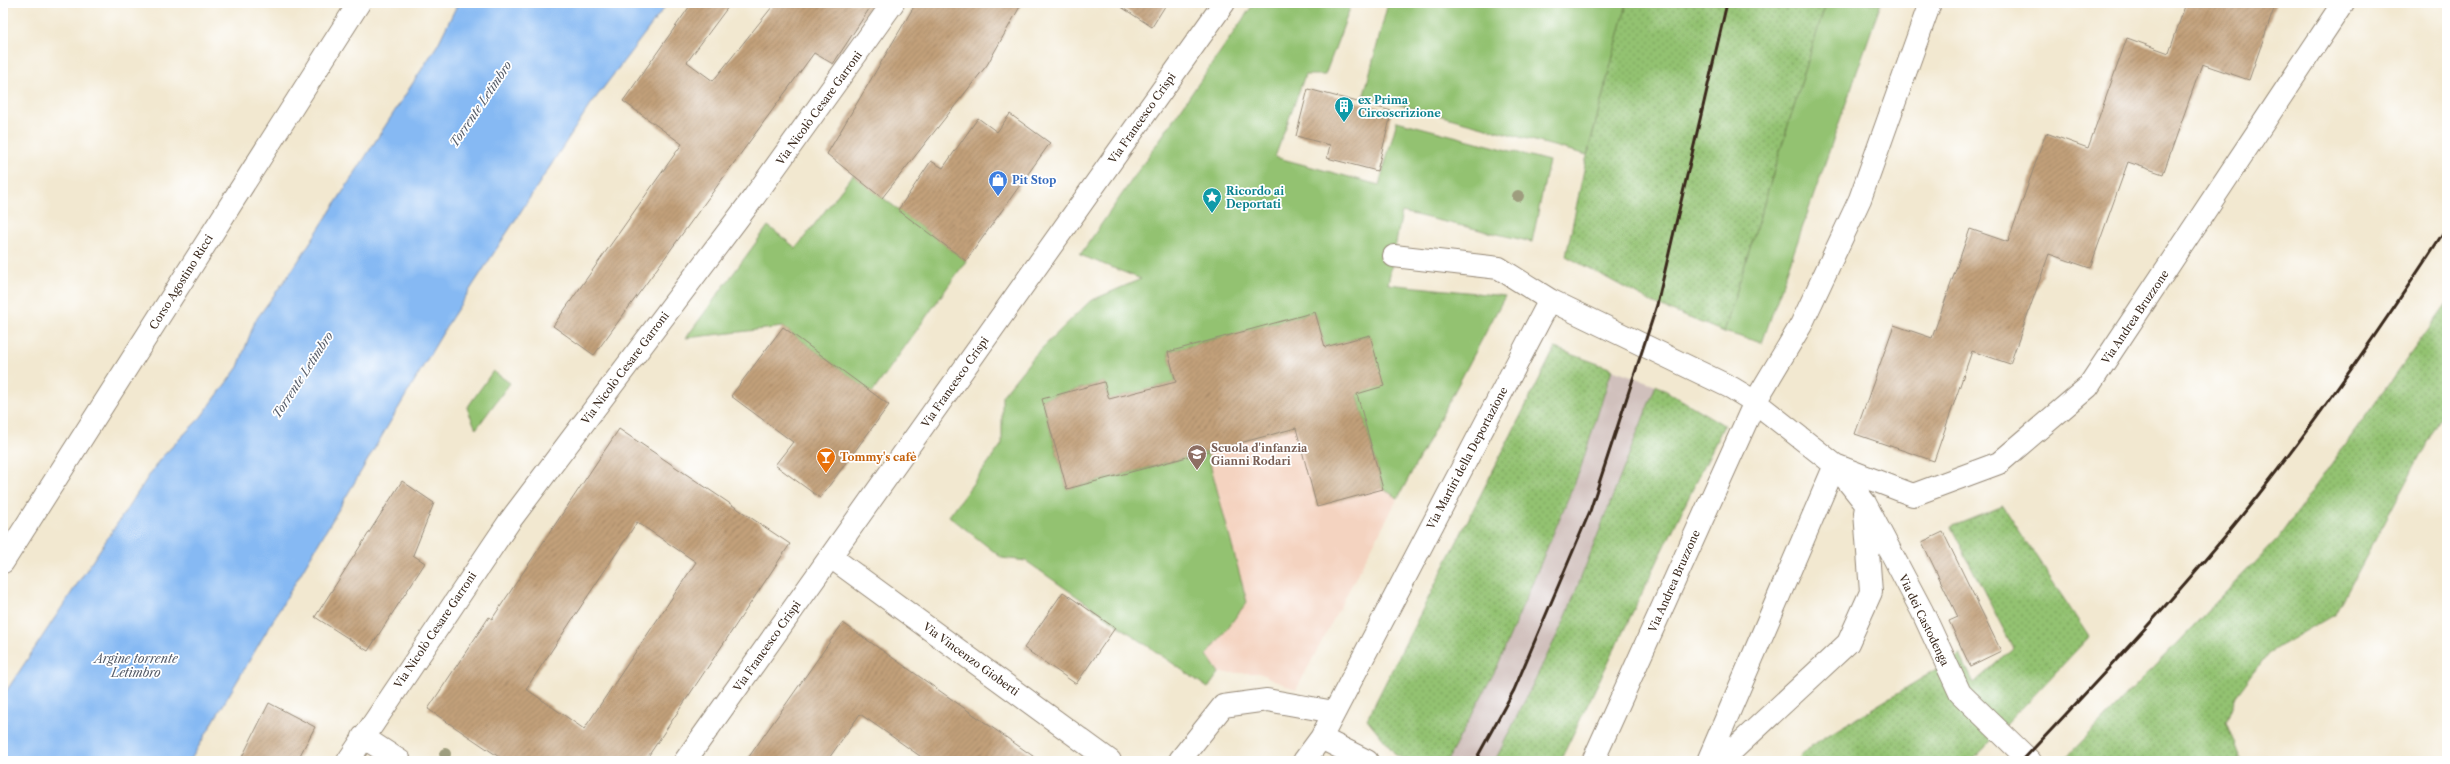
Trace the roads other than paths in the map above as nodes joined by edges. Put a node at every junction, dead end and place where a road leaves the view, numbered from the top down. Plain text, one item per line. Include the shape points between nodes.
1 (359, 3) edge
2 (893, 3) edge
3 (1224, 3) edge
4 (1930, 3) edge
5 (2343, 3) edge
6 (1394, 256) dead end
7 (1550, 300) junction
8 (1754, 402) junction
9 (1835, 465) junction
10 (1865, 503) junction
11 (831, 557) junction
12 (3, 562) edge
13 (1334, 712) junction
14 (363, 737) junction
15 (1322, 738) junction
16 (1180, 760) dead end
17 (348, 761) edge
18 (400, 761) edge
19 (686, 761) edge
20 (1110, 761) edge
21 (1304, 761) edge
22 (1367, 761) edge
23 (1593, 761) edge
24 (1708, 761) edge
25 (1721, 761) edge
26 (2030, 761) edge

1 - 12 street, Corso Agostino Ricci
2 - 14 street, Via Nicolò Cesare Garroni via 754,197 508,522
3 - 11 street, Via Francesco Crispi
4 - 8 street via 1860,199 1801,325
5 - 9 street, Via Andrea Bruzzone via 2088,387 2000,463 1913,495
6 - 7 street via 1499,268
7 - 8 street, Via Andrea Bruzzone via 1732,388
7 - 13 street, Via Martiri della Deportazione
8 - 9 street, Via Andrea Bruzzone
8 - 23 street, Via Andrea Bruzzone
9 - 10 street, Via dei Castodenga
9 - 24 street
10 - 25 street via 1871,592 1848,643
10 - 26 street, Via dei Castodenga via 1922,611 1960,693
11 - 19 street, Via Francesco Crispi
11 - 20 street, Via Vincenzo Gioberti
13 - 15 street, Via Martiri della Deportazione
13 - 16 street via 1267,700 1223,706
14 - 17 street, Via Nicolò Cesare Garroni
14 - 18 street
15 - 21 street, Via Martiri della Deportazione
15 - 22 street

